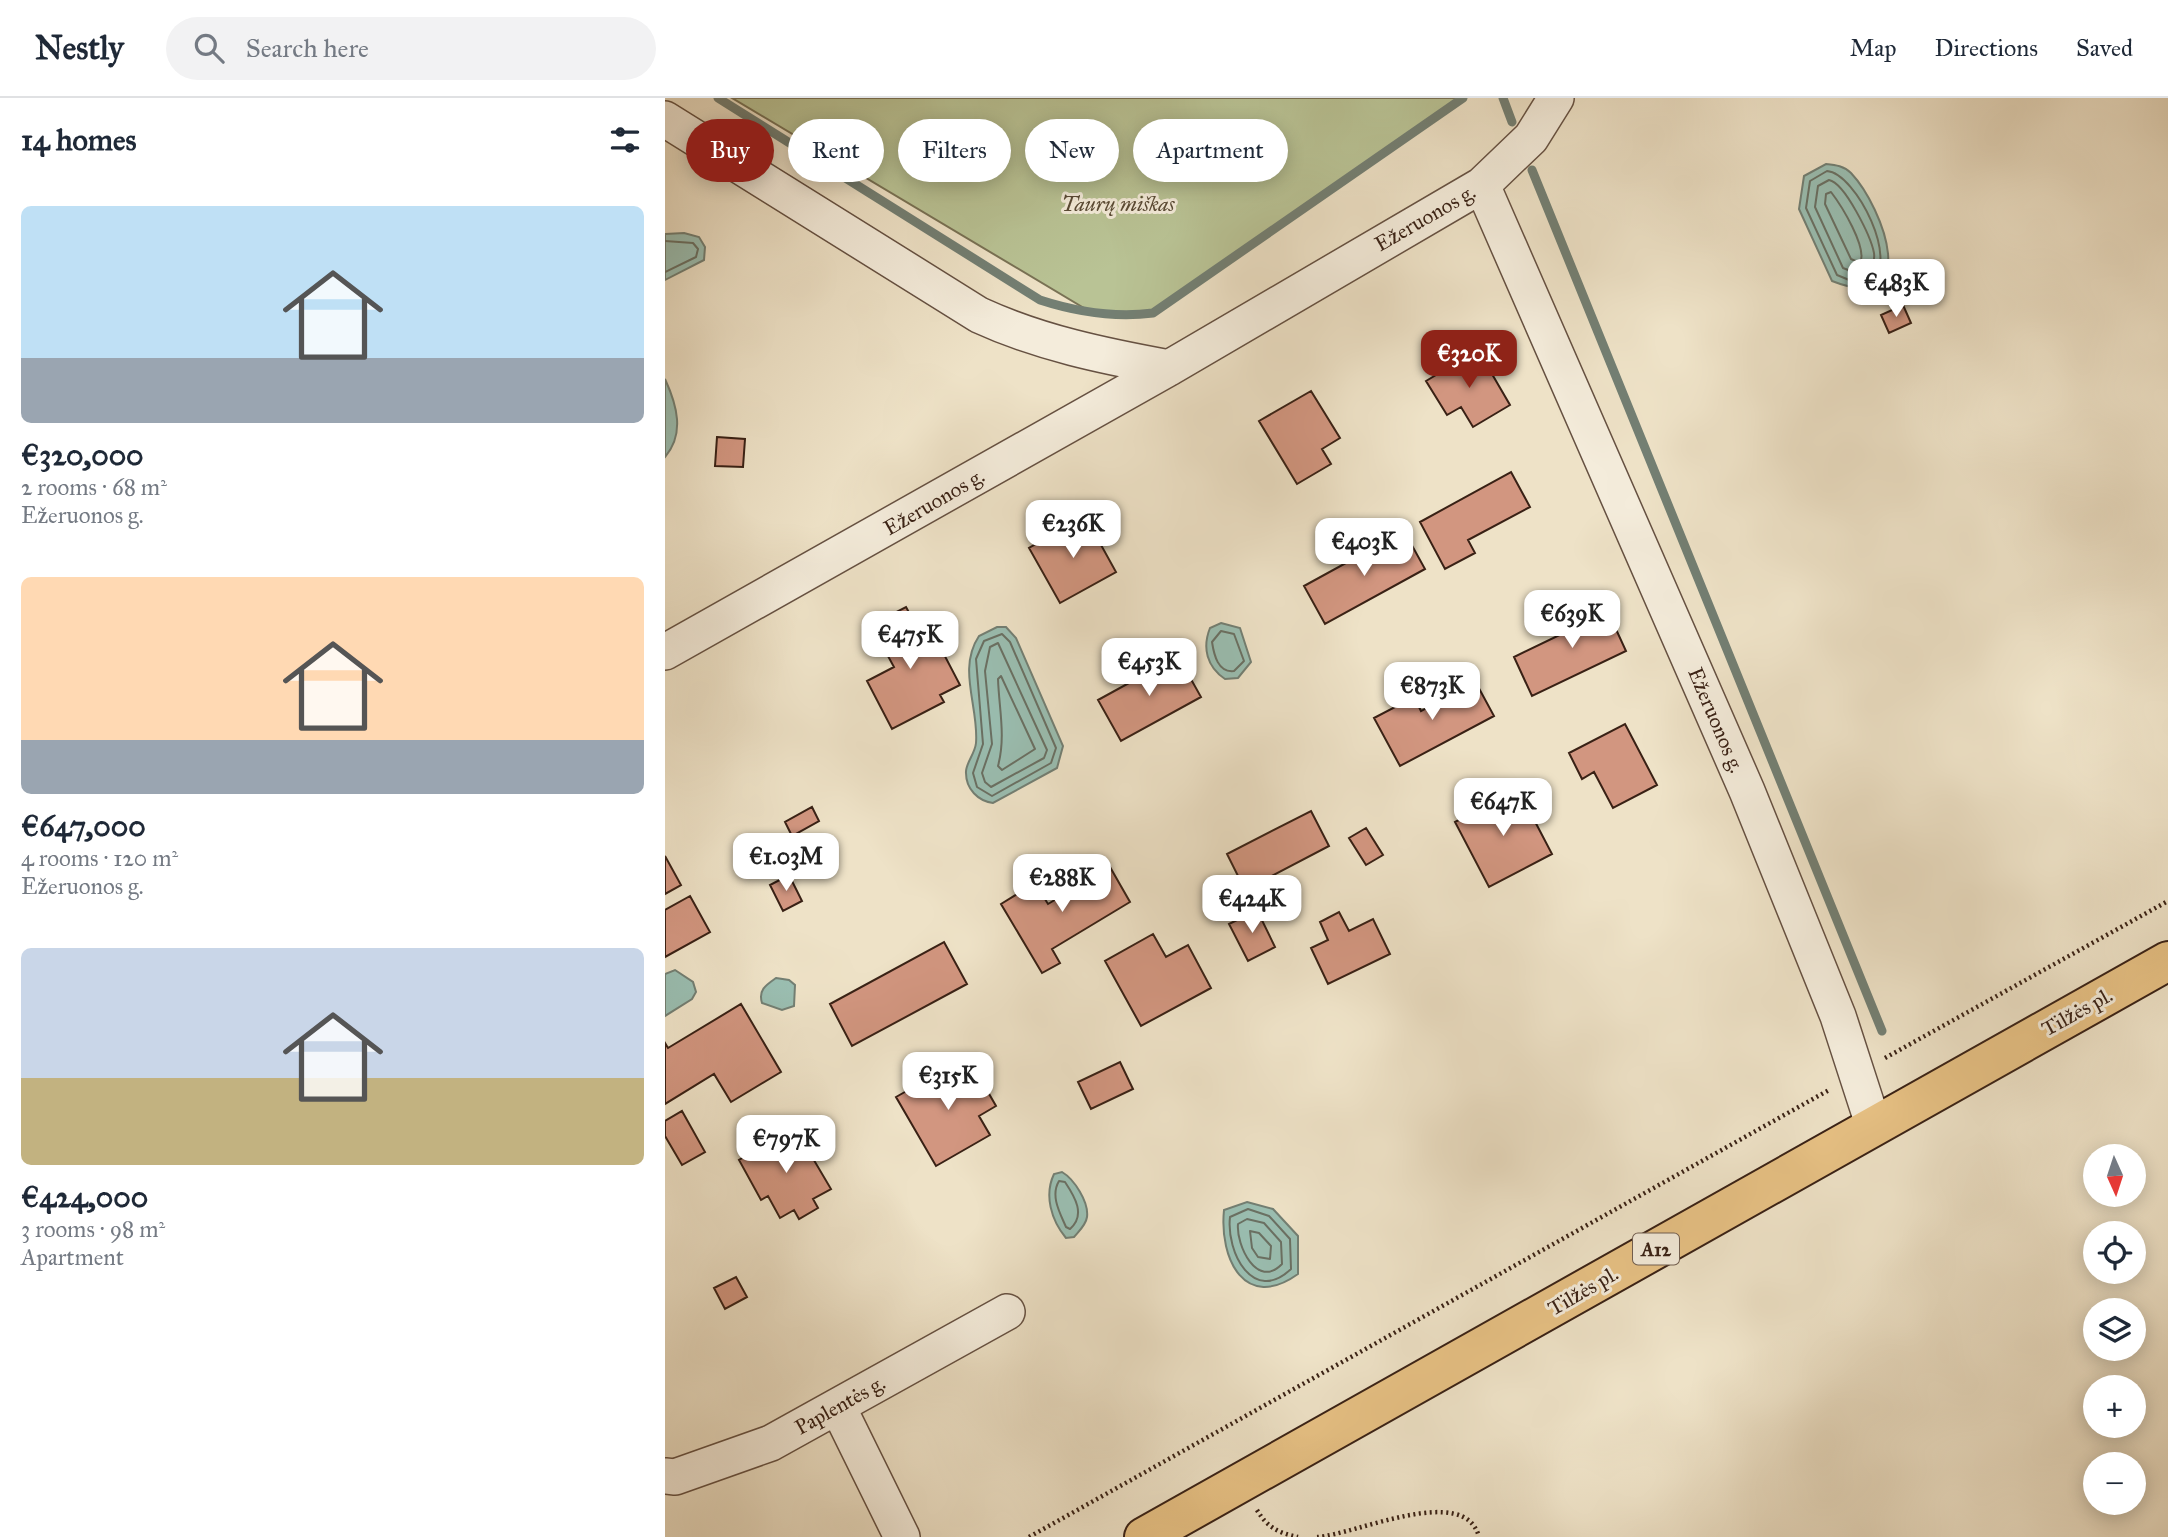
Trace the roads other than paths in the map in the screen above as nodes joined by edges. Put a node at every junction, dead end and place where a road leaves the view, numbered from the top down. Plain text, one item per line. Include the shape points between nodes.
1 (1556, 98) edge
2 (665, 118) edge
3 (1482, 185) junction
4 (1169, 368) junction
5 (665, 653) edge
6 (2168, 961) edge
7 (1873, 1124) junction
8 (1007, 1312) dead end
9 (838, 1407) junction
10 (665, 1476) edge
11 (902, 1537) edge
12 (1144, 1537) edge

1 - 3 street via 1531,138
2 - 4 street via 979,315 1041,340
3 - 4 street, Ežeruonos g.
3 - 7 street, Ežeruonos g. via 1747,791 1838,1016
4 - 5 street, Ežeruonos g.
6 - 7 highway, Tilžės pl. / A12
7 - 12 highway, Tilžės pl. / A12
8 - 9 street, Paplentės g.
9 - 10 street, Paplentės g. via 771,1443 675,1477
9 - 11 street

